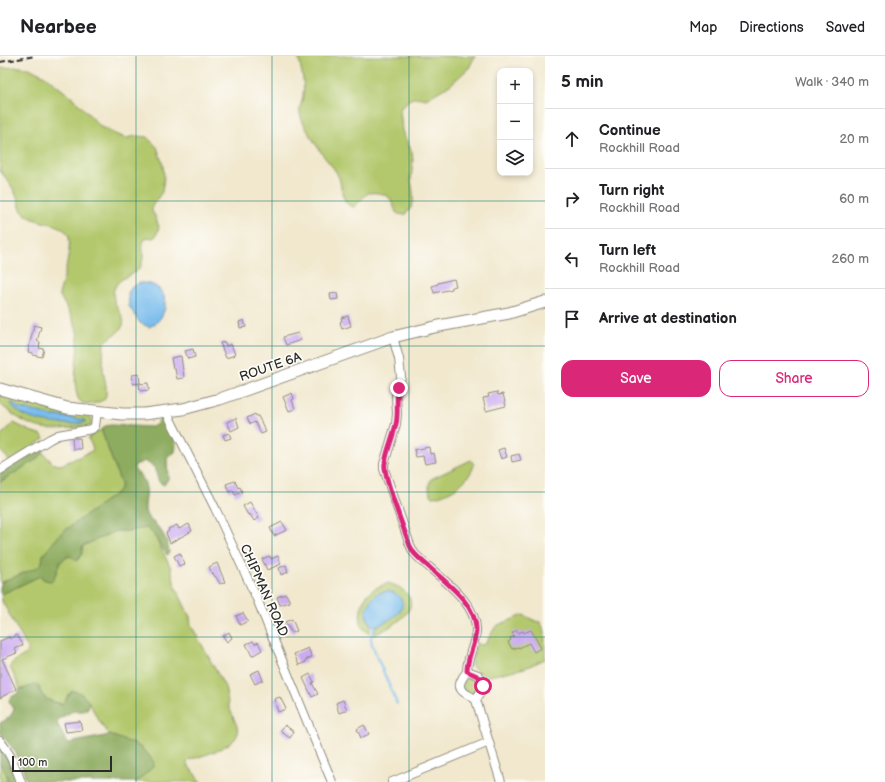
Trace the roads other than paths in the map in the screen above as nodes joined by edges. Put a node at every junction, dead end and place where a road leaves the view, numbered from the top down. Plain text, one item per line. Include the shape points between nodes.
1 (545, 302) edge
2 (394, 337) junction
3 (0, 389) edge
4 (166, 411) junction
5 (97, 412) junction
6 (0, 470) edge
7 (467, 671) junction
8 (476, 700) junction
9 (0, 741) edge
10 (489, 742) junction
11 (22, 782) edge
12 (332, 782) edge
13 (392, 782) edge
14 (501, 782) edge

1 - 2 main road, ROUTE 6A via 509,313
2 - 4 main road, ROUTE 6A via 220,399
2 - 7 street via 401,377 396,396 398,414 384,470 414,553 461,597 472,614 476,631
3 - 5 main road, ROUTE 6A via 67,408
4 - 5 main road, ROUTE 6A via 144,414
4 - 12 street, CHIPMAN ROAD via 252,587
5 - 6 street via 95,426 92,429 54,437
7 - 8 street via 460,687 463,693
7 - 8 street via 478,675 482,680 482,689
8 - 10 street
9 - 11 street
10 - 13 street
10 - 14 street

